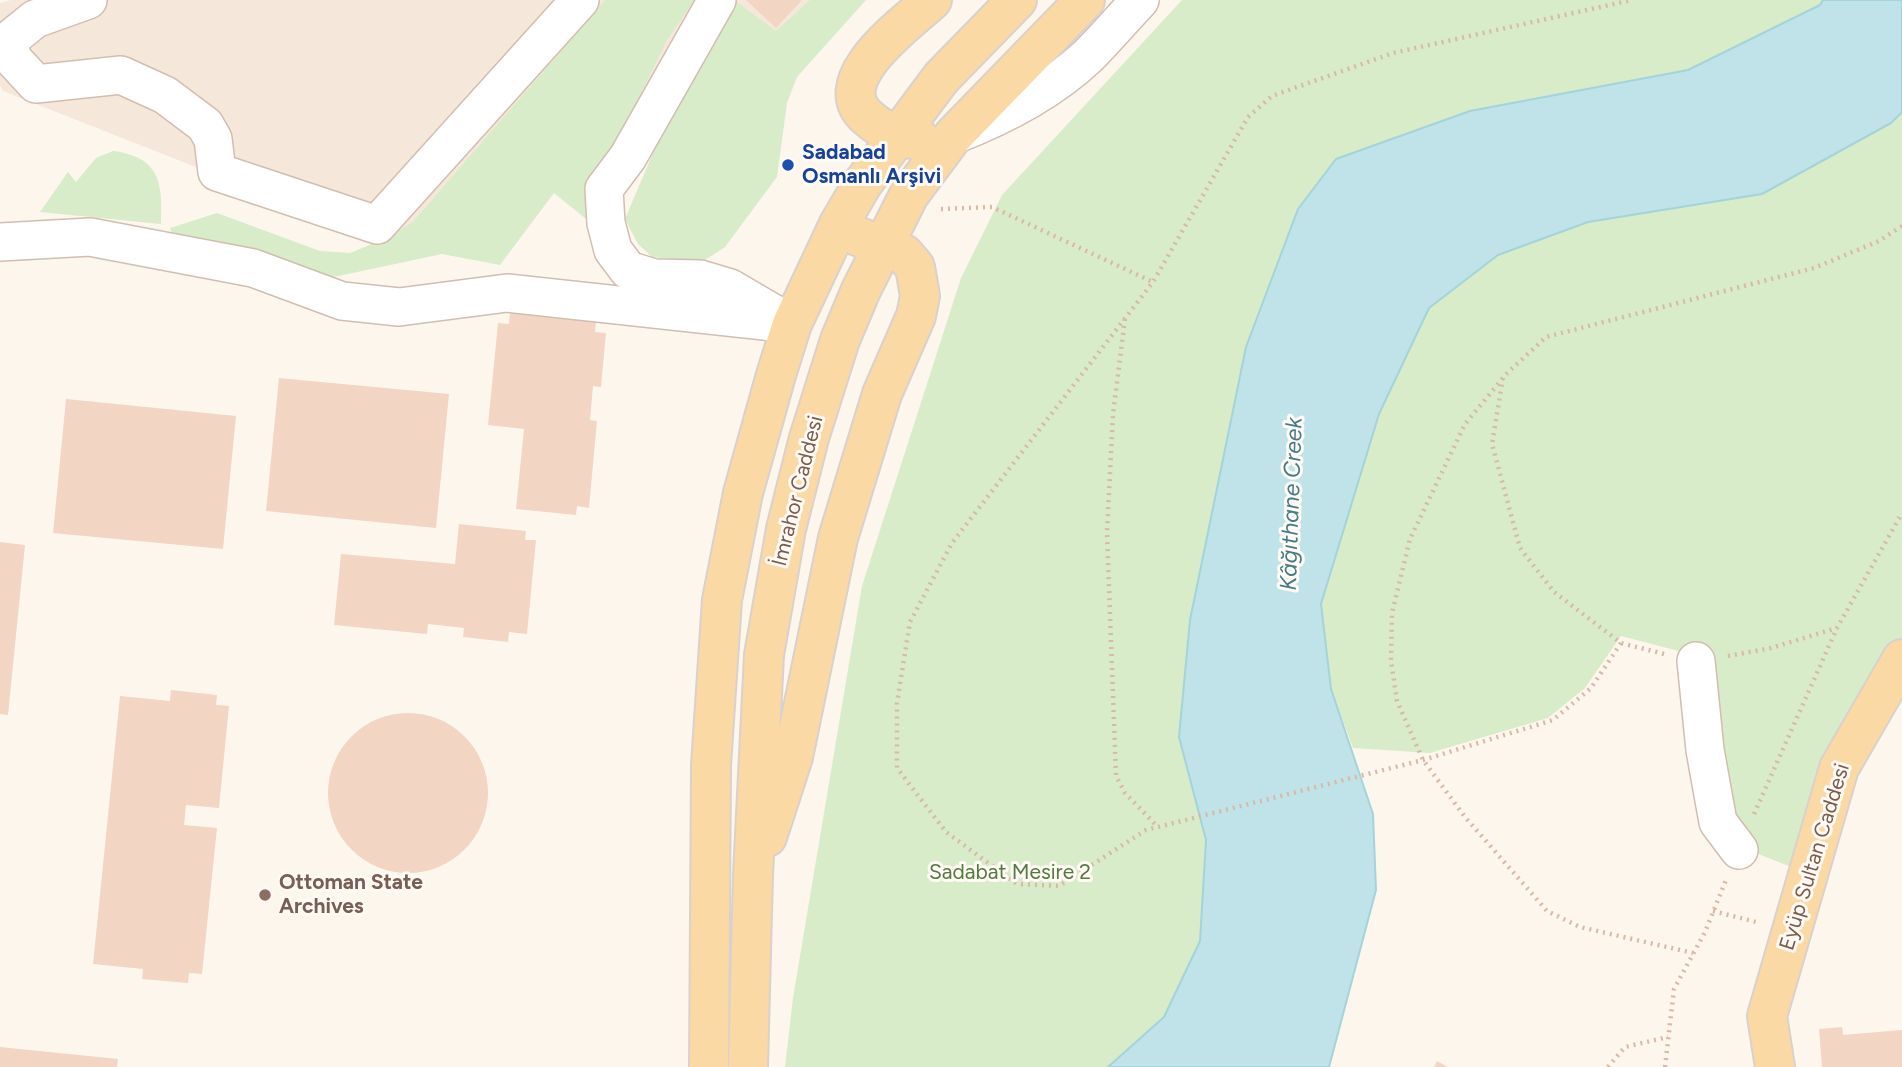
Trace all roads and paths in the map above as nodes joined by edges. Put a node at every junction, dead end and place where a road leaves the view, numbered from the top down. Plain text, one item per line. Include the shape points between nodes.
1 (88, 0) edge
2 (580, 0) edge
3 (717, 0) edge
4 (932, 0) edge
5 (1017, 0) edge
6 (1085, 0) edge
7 (1140, 0) edge
8 (1632, 0) edge
9 (896, 136) junction
10 (953, 136) junction
11 (930, 209) dead end
12 (1902, 226) edge
13 (832, 237) junction
14 (0, 242) edge
15 (881, 246) junction
16 (1153, 282) junction
17 (1125, 318) junction
18 (792, 324) junction
19 (1503, 377) junction
20 (1902, 513) edge
21 (1837, 628) junction
22 (1621, 643) junction
23 (1902, 659) edge
24 (1696, 661) junction
25 (1423, 760) junction
26 (1158, 827) junction
27 (1739, 850) junction
28 (753, 875) junction
29 (1713, 911) junction
30 (1792, 930) junction
31 (1693, 953) junction
32 (1668, 1037) junction
33 (709, 1067) edge
34 (748, 1067) edge
35 (1608, 1067) edge
36 (1665, 1067) edge
37 (1775, 1067) edge

1 - 2 street via 35,19 9,40 12,58 36,84 121,75 165,95 205,125 213,139 217,172 377,225
3 - 18 street via 628,157 604,189 606,223 613,250 628,270 654,278 700,279 730,288
4 - 9 main road via 862,68 854,86 863,114
5 - 9 main road via 941,78
6 - 10 main road, İmrahor Caddesi
7 - 10 street via 1087,57 1058,79 987,123
8 - 16 path via 1393,53 1272,96 1248,117
9 - 10 main road via 937,140
9 - 13 main road
10 - 15 main road, İmrahor Caddesi via 909,195
11 - 16 path via 992,207
12 - 19 path via 1879,241 1814,268 1546,337
13 - 15 main road via 848,234
13 - 18 main road
14 - 18 street via 90,237 253,268 342,301 399,307 507,293
15 - 28 main road, İmrahor Caddesi via 840,340 809,438 778,569 764,654
15 - 28 main road via 904,254 915,267 920,296 916,316 882,394 855,479 838,538 793,757
16 - 17 path
17 - 26 path via 1113,414 1107,534 1116,776 1125,793
17 - 26 path via 952,543 910,622 897,703 897,768 946,832 1017,884 1059,886 1146,830
18 - 33 main road via 743,493 722,600 711,765
19 - 22 path via 1492,444 1520,548 1554,592
19 - 25 path via 1465,424 1410,539 1392,613 1391,661 1397,701
20 - 21 path
21 - 24 path via 1771,648
21 - 27 path
22 - 24 path
22 - 25 path via 1591,688 1553,720
23 - 30 main road, Eyüp Sultan Caddesi via 1839,768
24 - 27 street via 1718,822
25 - 26 path
25 - 31 path via 1473,827 1547,911 1580,927
27 - 29 path
28 - 34 main road, İmrahor Caddesi
29 - 30 path
29 - 31 path
30 - 37 main road, Eyüp Sultan Caddesi via 1767,1016
31 - 32 path via 1674,989
32 - 35 path via 1625,1047
32 - 36 path

